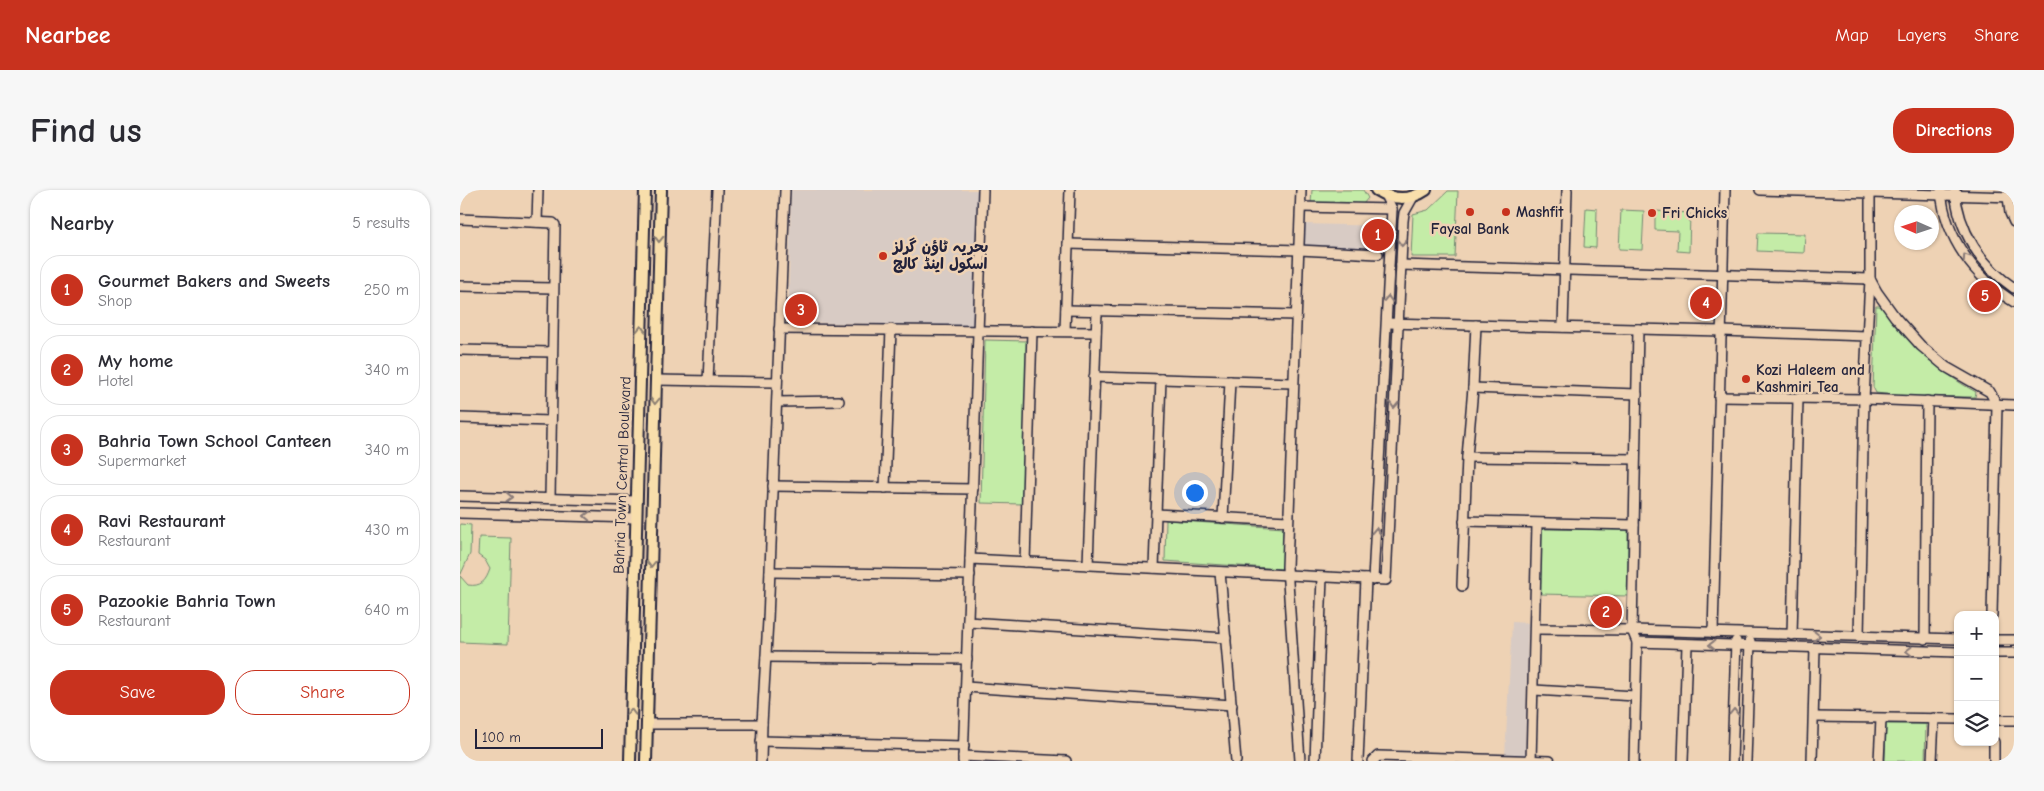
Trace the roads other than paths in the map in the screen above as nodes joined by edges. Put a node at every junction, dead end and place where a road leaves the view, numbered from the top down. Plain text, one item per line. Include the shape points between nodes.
1 (538, 190) edge
2 (647, 190) edge
3 (661, 190) edge
4 (717, 190) edge
5 (785, 190) edge
6 (983, 190) edge
7 (1070, 190) edge
8 (1301, 190) edge
9 (1426, 190) edge
10 (1567, 190) edge
11 (1725, 190) edge
12 (1760, 190) edge
13 (1381, 192) edge
14 (1941, 192) edge
15 (1955, 193) edge
16 (1870, 194) junction
17 (1413, 197) junction
18 (2011, 197) edge
19 (1301, 208) junction
20 (1392, 209) junction
21 (460, 219) edge
22 (537, 222) junction
23 (2014, 222) edge
24 (1068, 244) junction
25 (1299, 250) junction
26 (1378, 254) dead end
27 (1401, 265) junction
28 (1564, 270) junction
29 (1723, 275) junction
30 (1870, 279) junction
31 (460, 286) edge
32 (553, 288) junction
33 (2014, 288) edge
34 (2014, 302) edge
35 (1066, 310) junction
36 (1097, 311) junction
37 (1296, 315) junction
38 (1387, 323) junction
39 (1398, 323) junction
40 (1476, 325) junction
41 (1563, 327) junction
42 (780, 329) junction
43 (891, 329) junction
44 (1638, 329) junction
45 (977, 330) junction
46 (1032, 331) junction
47 (1722, 331) junction
48 (1065, 332) junction
49 (1096, 332) junction
50 (1867, 336) junction
51 (460, 350) edge
52 (552, 352) junction
53 (1094, 377) junction
54 (1161, 379) junction
55 (656, 380) junction
56 (708, 381) junction
57 (1230, 381) junction
58 (777, 382) junction
59 (1294, 383) junction
60 (1473, 388) junction
61 (1637, 394) junction
62 (1719, 397) junction
63 (1798, 399) junction
64 (1864, 399) junction
65 (840, 401) dead end
66 (1927, 401) junction
67 (777, 402) junction
68 (1997, 405) junction
69 (2014, 405) edge
70 (460, 418) edge
71 (551, 421) junction
72 (1467, 457) junction
73 (1635, 459) junction
74 (774, 486) junction
75 (885, 488) junction
76 (972, 489) junction
77 (460, 496) edge
78 (550, 498) junction
79 (636, 501) junction
80 (460, 513) edge
81 (1156, 514) junction
82 (636, 518) junction
83 (1223, 518) junction
84 (1288, 521) junction
85 (1464, 521) junction
86 (1537, 524) junction
87 (1634, 525) junction
88 (970, 558) junction
89 (1025, 562) junction
90 (1088, 565) junction
91 (1154, 568) junction
92 (770, 572) junction
93 (1220, 572) junction
94 (970, 575) junction
95 (1288, 575) junction
96 (1322, 577) junction
97 (1370, 580) junction
98 (1462, 586) dead end
99 (1992, 611) edge
100 (968, 622) junction
101 (1535, 629) junction
102 (1632, 630) junction
103 (1713, 633) junction
104 (1736, 634) junction
105 (1750, 634) junction
106 (1792, 635) junction
107 (1859, 636) junction
108 (1226, 638) junction
109 (1925, 639) junction
110 (1954, 639) edge
111 (1999, 640) edge
112 (2014, 640) edge
113 (1637, 642) junction
114 (1687, 645) junction
115 (1736, 646) junction
116 (1750, 647) junction
117 (1815, 648) junction
118 (1954, 652) edge
119 (1999, 653) edge
120 (2014, 653) edge
121 (766, 656) junction
122 (967, 659) junction
123 (966, 687) junction
124 (1534, 690) junction
125 (1635, 696) junction
126 (1232, 705) junction
127 (1814, 717) junction
128 (1881, 718) junction
129 (1934, 718) junction
130 (1954, 719) edge
131 (1999, 720) edge
132 (2014, 720) edge
133 (646, 724) junction
134 (762, 724) junction
135 (761, 741) junction
136 (1994, 746) edge
137 (963, 754) edge
138 (1424, 760) edge
139 (630, 761) edge
140 (646, 761) edge
141 (761, 761) edge
142 (1066, 761) edge
143 (1236, 761) edge
144 (1300, 761) edge
145 (1316, 761) edge
146 (1358, 761) edge
147 (1373, 761) edge
148 (1480, 761) edge
149 (1531, 761) edge
150 (1550, 761) edge
151 (1634, 761) edge
152 (1683, 761) edge
153 (1732, 761) edge
154 (1746, 761) edge
155 (1812, 761) edge
156 (1879, 761) edge
157 (1932, 761) edge
158 (1994, 761) edge

1 - 22 street
79 -> 2 main road, Bahria Town Central Boulevard
3 -> 55 main road, Bahria Town Central Boulevard
4 - 56 street
5 - 42 street
6 - 45 street
7 - 24 street
8 - 19 street
9 - 17 main road
10 - 28 street
11 - 29 street
12 - 16 street
13 - 17 main road via 1399,198
13 - 20 street
14 - 15 street
14 - 16 street
34 -> 14 street via 1995,289 1969,262 1951,230
15 - 18 street
15 - 33 street via 1965,228 1976,250
16 - 30 street
17 -> 27 street via 1404,213
18 - 23 street via 2010,213
19 - 20 street
19 - 25 street
38 -> 20 street
21 - 22 street
22 - 32 street via 555,225
24 - 25 street
24 - 35 street
25 - 26 street
25 - 37 street
27 - 28 street
27 - 39 street
28 - 29 street
28 - 41 street
29 - 30 street
29 - 47 street
30 - 50 street
30 - 68 street via 1895,317 1921,346 1946,367 1990,392
31 - 32 street
32 - 52 street
35 - 36 street
35 - 48 street
36 - 37 street
36 - 49 street
37 - 59 street
38 - 39 street
97 -> 38 street
39 - 40 street
39 -> 97 street via 1386,580
40 - 41 street
40 - 60 street
41 - 44 street
42 - 43 street
42 - 58 street
43 - 45 street
43 - 75 street
44 - 47 street
44 - 61 street
45 - 46 street
45 - 76 street
46 - 48 street
46 - 89 street
47 - 50 street
47 - 62 street
48 - 49 street
49 - 53 street
50 - 64 street
51 - 52 street
52 - 71 street
53 - 54 street
53 - 90 street
54 - 57 street
54 - 81 street
55 - 56 street
55 -> 133 main road, Bahria Town Central Boulevard
56 - 58 street
57 - 59 street
57 - 83 street
58 - 67 street
59 - 84 street
60 - 61 street
60 - 72 street
61 - 73 street
62 - 63 street
62 - 103 street
63 - 64 street
63 - 106 street
64 - 66 street
64 - 107 street
65 - 67 street
66 - 68 street
66 - 109 street
67 - 74 street
68 - 69 street
68 - 99 street
70 - 71 street
71 - 78 street
72 - 73 street
72 - 85 street
73 - 87 street
74 - 75 street
74 - 92 street
75 - 76 street
76 - 88 street
77 -> 78 street
78 - 79 street
79 - 82 main road, Bahria Town Central Boulevard
82 -> 80 street
81 - 83 street
81 - 91 street
139 -> 82 main road, Bahria Town Central Boulevard
83 - 84 street
84 - 95 street
85 - 86 street
85 - 98 street
86 - 87 street
86 - 101 street
87 - 102 street
88 - 89 street
88 - 94 street
89 - 90 street
90 - 91 street
91 - 93 street
92 - 94 street
92 - 121 street
93 - 95 street
93 - 108 street
94 - 100 street
95 - 96 street
95 - 144 street
96 - 97 street
96 - 145 street
97 - 146 street
100 - 108 street
100 - 122 street
101 - 102 street
101 - 124 street
102 - 103 street
102 - 113 street
103 - 104 street
104 - 105 street
104 - 115 street
105 - 106 street
105 - 116 street
106 -> 107 street
107 - 109 street
108 - 126 street
109 - 110 street
111 - 112 street
113 - 114 street
113 - 125 street
115 -> 114 street
114 - 152 street
115 - 116 street
153 -> 115 street
116 - 117 street
116 - 154 street
118 -> 117 street
117 - 127 street
119 - 120 street
121 - 122 street
121 - 134 street
122 - 123 street
123 - 126 street
123 - 137 street
124 - 125 street
124 - 149 street
125 - 151 street
126 - 143 street
127 - 128 street
127 - 155 street
128 - 129 street
128 - 156 street
129 - 130 street
129 - 157 street
131 - 132 street
133 - 134 street
133 - 140 main road, Bahria Town Central Boulevard
134 - 135 street
135 - 137 street
135 - 141 street
136 - 158 street
137 - 142 street
138 - 147 street via 1378,756
138 - 148 street
148 - 149 street
149 - 150 street

